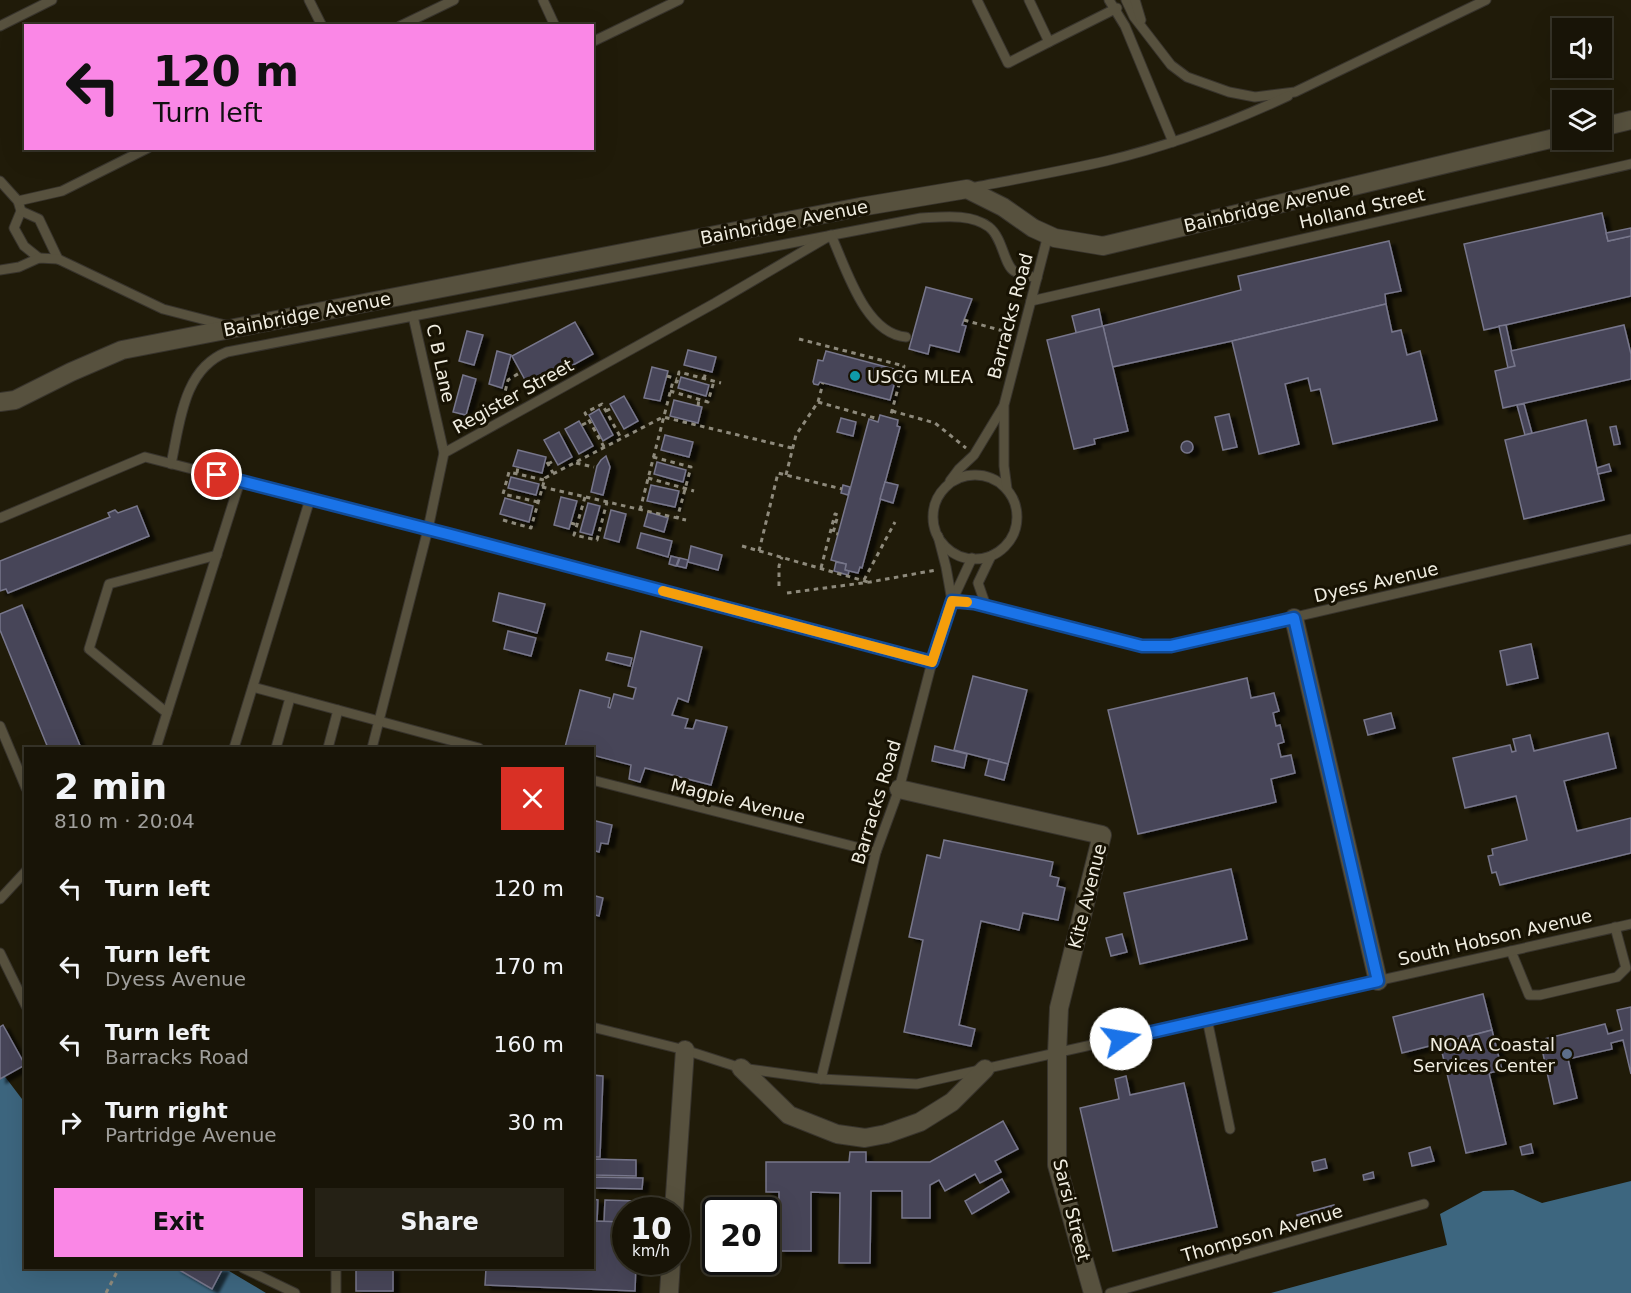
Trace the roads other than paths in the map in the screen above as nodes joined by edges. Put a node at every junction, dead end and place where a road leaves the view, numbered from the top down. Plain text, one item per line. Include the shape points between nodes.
1 (52, 0) edge
2 (309, 0) edge
3 (454, 0) edge
4 (543, 0) edge
5 (977, 0) edge
6 (1029, 0) edge
7 (1486, 0) edge
8 (673, 1) edge
9 (1130, 1) edge
10 (1112, 5) edge
11 (321, 24) edge
12 (404, 24) edge
13 (554, 24) edge
14 (0, 26) edge
15 (594, 41) edge
16 (1049, 42) junction
17 (1295, 92) junction
18 (1631, 120) edge
19 (1612, 125) edge
20 (1552, 139) edge
21 (1173, 142) junction
22 (144, 150) edge
23 (1631, 164) edge
24 (0, 181) edge
25 (967, 189) junction
26 (20, 206) junction
27 (831, 235) junction
28 (1048, 235) junction
29 (39, 258) junction
30 (58, 259) junction
31 (2, 269) edge
32 (1037, 278) junction
33 (1030, 301) junction
34 (413, 316) junction
35 (236, 328) junction
36 (906, 337) dead end
37 (0, 402) edge
38 (1004, 405) junction
39 (444, 453) junction
40 (171, 464) junction
41 (240, 481) junction
42 (944, 489) junction
43 (1007, 489) junction
44 (310, 499) junction
45 (0, 518) edge
46 (428, 529) junction
47 (938, 536) junction
48 (1631, 539) edge
49 (217, 555) junction
50 (991, 556) junction
51 (972, 558) junction
52 (952, 601) junction
53 (986, 606) junction
54 (1294, 618) junction
55 (932, 662) junction
56 (253, 687) junction
57 (290, 698) junction
58 (338, 710) junction
59 (167, 713) junction
60 (378, 721) junction
61 (0, 726) edge
62 (156, 747) edge
63 (234, 747) edge
64 (276, 747) edge
65 (328, 747) edge
66 (372, 747) edge
67 (475, 747) edge
68 (594, 781) edge
69 (24, 783) edge
70 (899, 789) junction
71 (876, 852) junction
72 (24, 874) edge
73 (0, 899) edge
74 (1631, 924) edge
75 (1615, 927) junction
76 (1511, 951) junction
77 (0, 953) edge
78 (1628, 967) edge
79 (1378, 981) junction
80 (24, 1002) edge
81 (1207, 1019) junction
82 (594, 1027) edge
83 (685, 1050) junction
84 (1057, 1054) junction
85 (741, 1068) junction
86 (985, 1069) junction
87 (821, 1079) junction
88 (1230, 1129) dead end
89 (675, 1197) edge
90 (1424, 1204) dead end
91 (245, 1269) edge
92 (336, 1269) edge
93 (670, 1275) edge
94 (294, 1293) edge
95 (336, 1293) edge
96 (669, 1293) edge
97 (1093, 1293) edge
98 (1110, 1293) edge

1 - 14 lane
2 - 11 lane
3 - 12 lane
4 - 13 lane
5 - 16 lane via 1008,63
6 - 16 lane
7 - 17 lane
8 - 15 lane
9 - 10 lane
9 - 17 lane via 1143,28 1172,65 1187,77 1255,97
10 - 16 lane
10 - 21 lane via 1125,26
17 - 21 lane via 1250,114
18 - 19 street
20 - 28 street, Bainbridge Avenue via 1103,246
21 - 25 lane via 1108,161
22 - 26 lane via 62,191
23 - 33 lane, Holland Street
24 - 26 lane
25 - 28 street, Bainbridge Avenue
25 - 35 street, Bainbridge Avenue
26 - 29 lane via 14,228 24,246
26 - 30 lane via 39,219
27 - 32 lane via 921,218 962,217 988,226 1011,268
27 - 34 lane
27 - 36 lane via 875,321 889,333
27 - 39 lane, Register Street
28 - 32 lane, Barracks Road
29 - 30 lane
29 - 31 lane
30 - 35 lane via 163,309
32 - 33 lane, Barracks Road
33 - 38 lane, Barracks Road
34 - 39 lane, C B Lane
34 - 40 lane via 214,357 196,376 186,396
35 - 37 street, Bainbridge Avenue via 122,350 15,400
38 - 42 lane via 974,455
38 - 43 lane
39 - 46 lane, Register Street
40 - 41 lane
40 - 45 lane via 145,457
41 - 44 lane
41 - 49 lane
42 - 43 lane via 969,475 996,480
42 - 47 lane via 933,515
43 - 50 lane via 1014,500 1016,526 1007,544
44 - 46 lane
44 - 56 lane
46 - 55 lane
46 - 60 lane, Register Street
47 - 51 lane via 952,552
47 - 52 lane, Barracks Road
48 - 54 lane, Dyess Avenue
49 - 59 lane
49 - 59 lane via 109,584 90,649
50 - 51 lane
50 - 53 lane via 978,583
51 - 52 lane
52 - 53 lane, Dyess Avenue
52 - 55 lane, Barracks Road
53 - 54 lane, Dyess Avenue via 1142,646 1171,646
54 - 79 street
55 - 70 lane, Barracks Road
56 - 57 lane
56 - 63 lane
57 - 58 lane
57 - 64 lane
58 - 60 lane
58 - 65 lane
59 - 62 lane
60 - 66 lane, Register Street
60 - 67 lane
61 - 69 lane
68 - 71 lane, Magpie Avenue
70 - 71 lane, Barracks Road
70 - 84 street, Kite Avenue via 1102,835 1059,1008
71 - 87 lane, Barracks Road
72 - 73 lane
74 - 75 lane, South Hobson Avenue
75 - 76 lane, South Hobson Avenue
75 - 78 lane
76 - 78 lane via 1529,995 1617,977
76 - 79 lane, South Hobson Avenue
77 - 80 lane
79 - 81 lane, South Hobson Avenue
81 - 84 lane, South Hobson Avenue
81 - 88 lane
82 - 83 lane, South Hobson Avenue
83 - 85 lane, South Hobson Avenue
83 - 89 street
84 - 86 lane, South Hobson Avenue
84 - 97 street, Sarsi Street via 1057,1165
85 - 86 street via 789,1115 837,1134 865,1138 920,1122 952,1102
85 - 87 lane, South Hobson Avenue
86 - 87 lane, South Hobson Avenue via 917,1084
90 - 98 lane, Thompson Avenue
91 - 94 lane
92 - 95 lane
93 - 96 street

